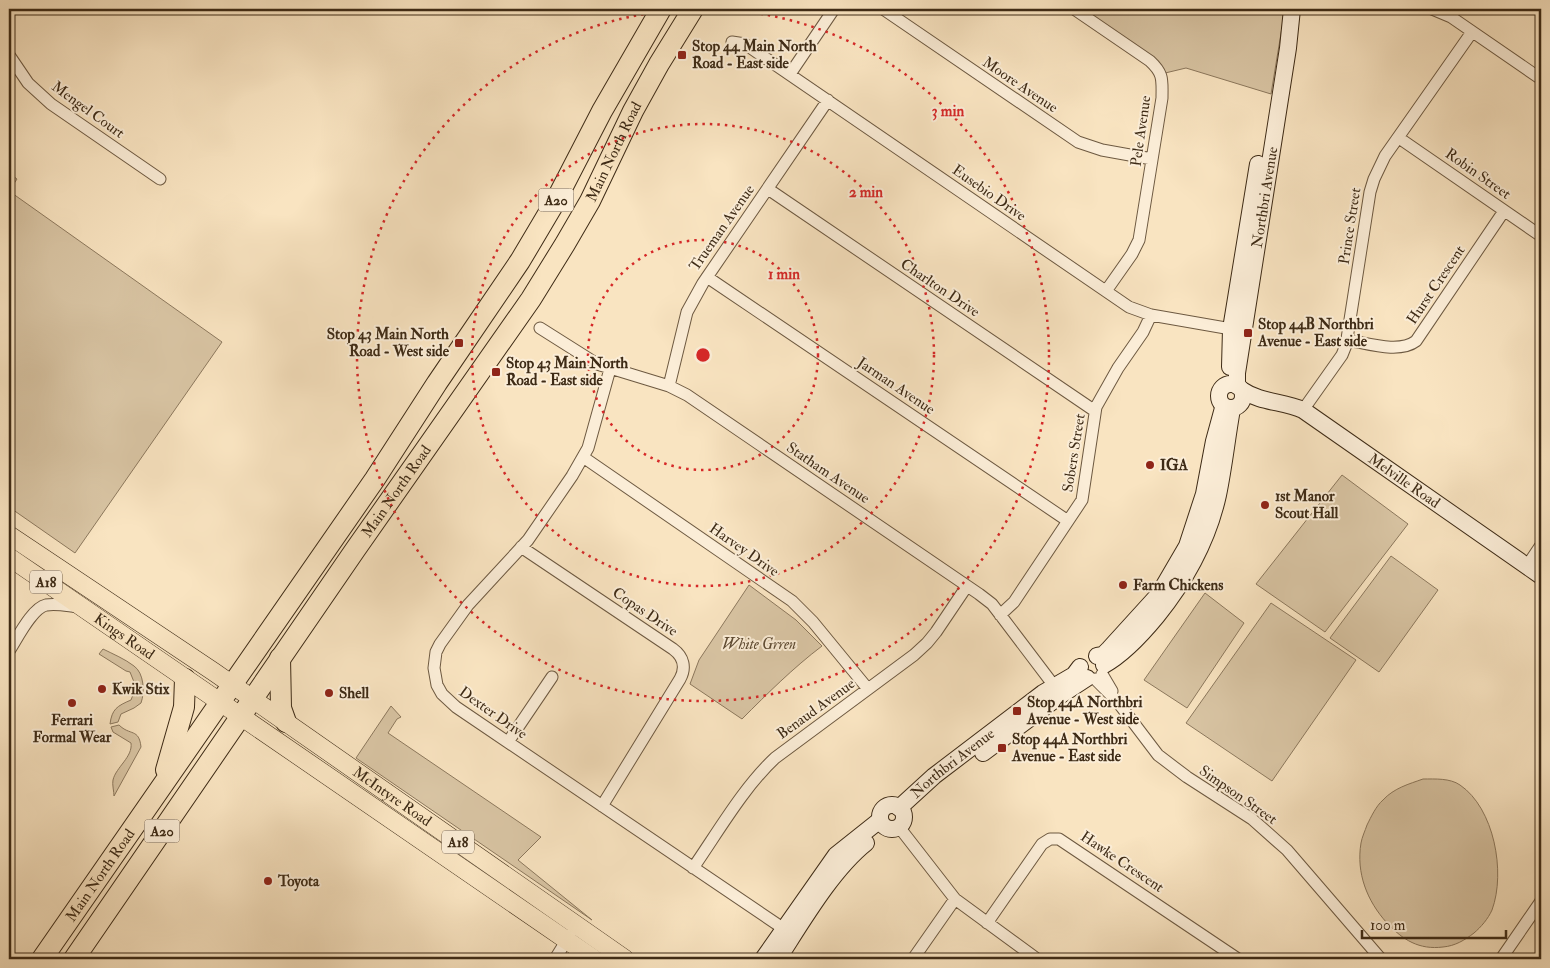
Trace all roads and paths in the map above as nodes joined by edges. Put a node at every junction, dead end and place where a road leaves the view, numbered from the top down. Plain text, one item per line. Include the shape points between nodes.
1 (661, 9) edge
2 (693, 9) edge
3 (834, 9) edge
4 (883, 9) edge
5 (1074, 9) edge
6 (1285, 9) edge
7 (1292, 9) edge
8 (1432, 9) edge
9 (1472, 32) junction
10 (732, 42) dead end
11 (9, 55) edge
12 (790, 74) junction
13 (1541, 80) edge
14 (828, 100) junction
15 (1398, 138) junction
16 (1152, 159) junction
17 (160, 179) dead end
18 (768, 189) junction
19 (1504, 211) junction
20 (1541, 236) edge
21 (707, 277) junction
22 (1106, 291) junction
23 (1151, 315) junction
24 (540, 328) dead end
25 (1237, 330) junction
26 (1347, 340) junction
27 (610, 369) junction
28 (669, 386) junction
29 (1234, 396) junction
30 (1303, 410) junction
31 (1095, 411) junction
32 (583, 457) junction
33 (1068, 521) junction
34 (9, 535) edge
35 (1541, 545) edge
36 (521, 547) junction
37 (9, 557) edge
38 (1527, 566) junction
39 (1541, 576) edge
40 (967, 586) junction
41 (83, 608) junction
42 (1000, 615) junction
43 (12, 647) edge
44 (280, 658) junction
45 (1094, 670) junction
46 (552, 677) dead end
47 (186, 679) junction
48 (232, 686) junction
49 (868, 689) junction
50 (1057, 690) junction
51 (252, 699) junction
52 (221, 703) junction
53 (240, 716) junction
54 (286, 722) junction
55 (508, 742) junction
56 (162, 784) junction
57 (386, 792) junction
58 (602, 806) junction
59 (893, 819) junction
60 (406, 830) junction
61 (693, 868) junction
62 (955, 899) junction
63 (1541, 901) edge
64 (108, 909) junction
65 (987, 923) junction
66 (577, 925) junction
67 (788, 932) junction
68 (567, 940) junction
69 (42, 959) edge
70 (74, 959) edge
71 (88, 959) edge
72 (555, 959) edge
73 (594, 959) edge
74 (625, 959) edge
75 (763, 959) edge
76 (778, 959) edge
77 (913, 959) edge
78 (1037, 959) edge
79 (1238, 959) edge
80 (1381, 959) edge
81 (1502, 959) edge

1 - 48 highway, Main North Road / A20 via 520,261
2 - 44 highway, Main North Road / A20 via 633,111 590,201 531,299
3 - 12 street
4 - 16 street, Moore Avenue via 1078,142
5 - 16 street, Pele Avenue via 1150,61 1161,74 1162,98
6 - 25 street, Northbri Avenue
7 - 25 street, Northbri Avenue via 1288,48
8 - 9 street via 1451,17
9 - 13 street
9 - 15 street, Prince Street
10 - 12 street, Eusebio Drive via 745,44
11 - 17 street, Mengel Court via 28,83 51,104
12 - 14 street, Eusebio Drive
14 - 18 street, Trueman Avenue
14 - 22 street, Eusebio Drive
15 - 19 street, Robin Street
15 - 26 street, Prince Street via 1379,168 1370,192
16 - 22 street, Pele Avenue via 1138,240
18 - 21 street, Trueman Avenue
18 - 31 street, Charlton Drive
19 - 20 street, Robin Street
19 - 26 street, Hurst Crescent via 1416,342 1401,348
21 - 28 street, Trueman Avenue via 687,312
21 - 33 street, Jarman Avenue
22 - 23 street, Eusebio Drive via 1129,307
23 - 25 street, Eusebio Drive
23 - 31 street, Sobers Street
24 - 27 street, Statham Avenue via 596,364
25 - 29 street, Northbri Avenue
26 - 30 street, Prince Street via 1342,355
27 - 28 street, Statham Avenue
27 - 32 street, Dexter Drive
28 - 40 street, Statham Avenue via 687,395
29 - 30 street, Melville Road
29 - 45 street, Northbri Avenue via 1214,441 1204,494 1187,546 1159,594 1103,655
30 - 38 street, Melville Road
31 - 33 street, Sobers Street via 1082,500
32 - 36 street, Dexter Drive
32 - 49 street, Harvey Drive via 792,601
33 - 42 street, Sobers Street via 1014,602
34 - 48 main road, Kings Road / A18
35 - 38 street
36 - 55 street, Dexter Drive via 468,605 444,638 436,652 434,668 437,685 449,701
36 - 58 street, Copas Drive via 674,649 684,663 680,679
37 - 41 main road, Kings Road / A18
38 - 39 street, Melville Road
40 - 42 street, Statham Avenue via 992,604
40 - 49 street, Benaud Avenue via 927,643
41 - 43 street via 44,605 33,613
41 - 47 main road, Kings Road / A18
42 - 50 street, Statham Avenue
44 - 51 highway, Main North Road / A20
44 - 54 highway via 281,708
45 - 50 street, Northbri Avenue via 1074,675
45 - 80 street, Simpson Street via 1158,755 1252,819 1287,850
46 - 55 street
47 - 52 main road, Kings Road / A18
47 - 56 highway via 184,707
48 - 51 main road, McIntyre Road / A18
48 - 52 highway, Main North Road / A20
49 - 61 street, Benaud Avenue via 766,767
50 - 59 street, Northbri Avenue via 934,776
51 - 53 highway, Main North Road / A20
51 - 54 main road, McIntyre Road / A18
52 - 53 main road, Kings Road / A18
52 - 56 highway, Main North Road / A20
53 - 60 main road, McIntyre Road / A18
53 - 64 highway, Main North Road / A20
54 - 57 main road, McIntyre Road / A18
55 - 58 street, Dexter Drive
56 - 69 highway, Main North Road / A20
57 - 60 main road via 410,820
57 - 66 main road, McIntyre Road / A18
58 - 61 street, Dexter Drive
59 - 62 street
59 - 67 street, Northbri Avenue via 836,855
60 - 68 main road, McIntyre Road / A18
61 - 67 street, Dexter Drive
62 - 65 street
62 - 77 street
63 - 81 street
64 - 70 highway, Main North Road / A20
64 - 71 highway
65 - 78 street
65 - 79 street, Hawke Crescent via 1040,846 1050,839 1059,839
66 - 68 street
66 - 74 main road, McIntyre Road / A18
67 - 75 street, Northbri Avenue
67 - 76 street, Northbri Avenue
68 - 72 street
68 - 73 main road, McIntyre Road / A18

